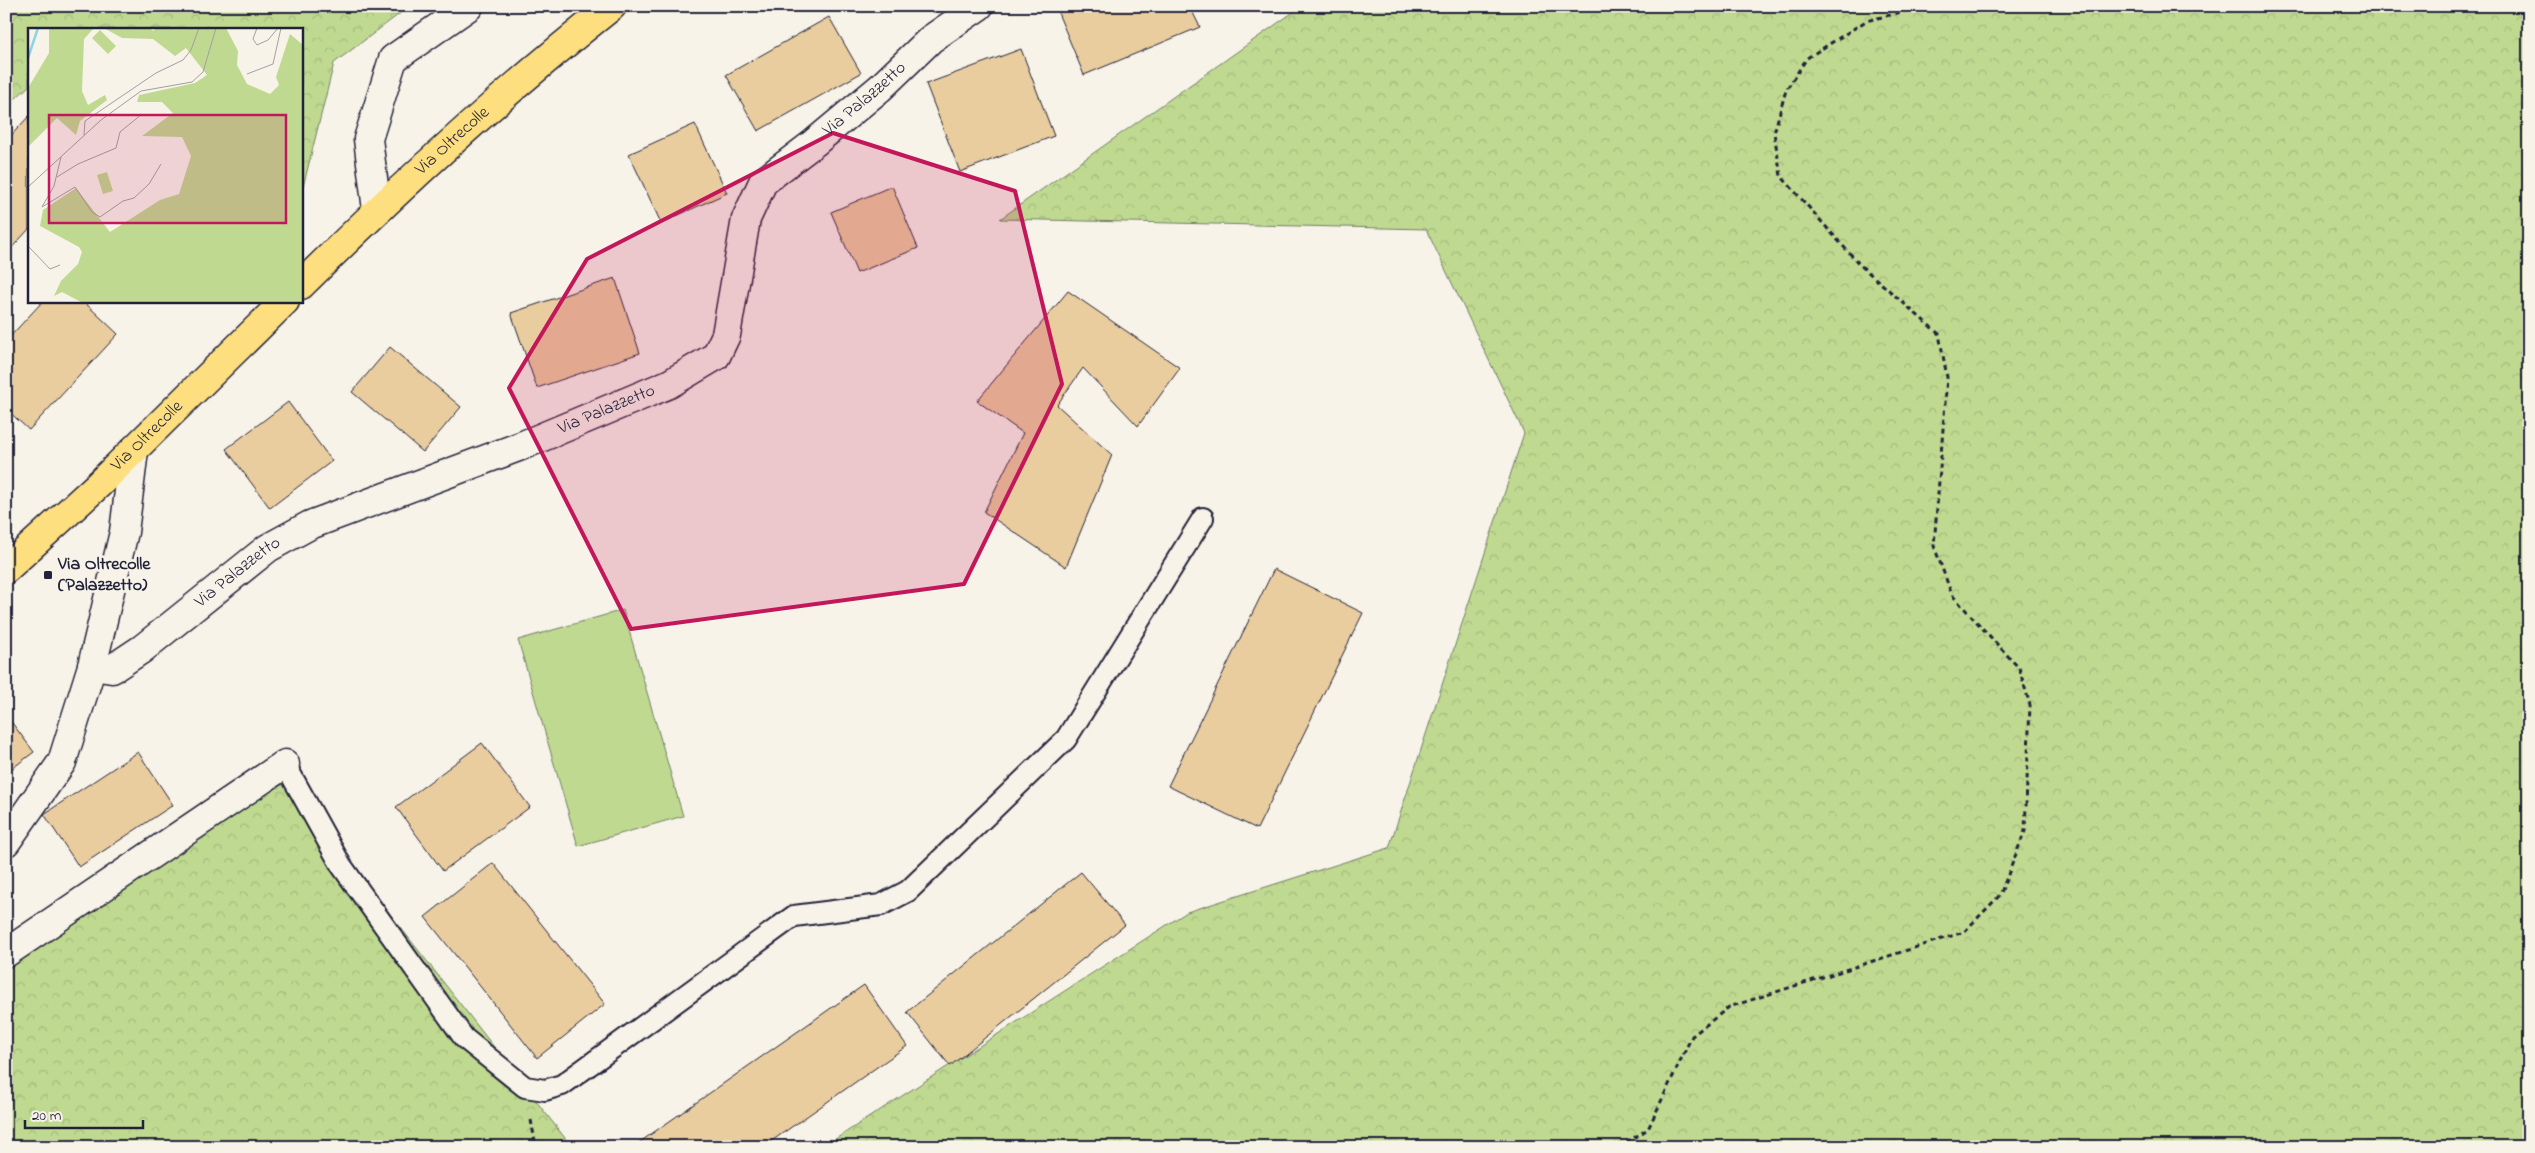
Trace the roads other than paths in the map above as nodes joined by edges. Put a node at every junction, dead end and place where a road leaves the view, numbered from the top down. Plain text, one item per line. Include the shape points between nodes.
1 (469, 6) edge
2 (612, 6) edge
3 (979, 6) edge
4 (377, 210) junction
5 (302, 284) edge
6 (283, 302) edge
7 (134, 450) junction
8 (1203, 518) dead end
9 (6, 569) edge
10 (92, 666) junction
11 (285, 764) joint
12 (6, 842) edge
13 (6, 952) edge

1 - 4 street via 393,59 368,139
2 - 4 main road, Via Oltrecolle via 556,50
3 - 10 street, Via Palazzetto via 931,39 873,94 763,182 746,219 726,335 716,356 669,384 520,446 310,525 268,548 142,649 112,669
4 - 5 main road, Via Oltrecolle
6 - 7 main road, Via Oltrecolle
7 - 9 main road, Via Oltrecolle
7 - 10 street via 124,532
8 - 11 lane via 1066,739 908,891 881,905 794,916 562,1085 545,1090 525,1087 464,1038 341,865
10 - 12 street via 62,762
11 - 13 street

